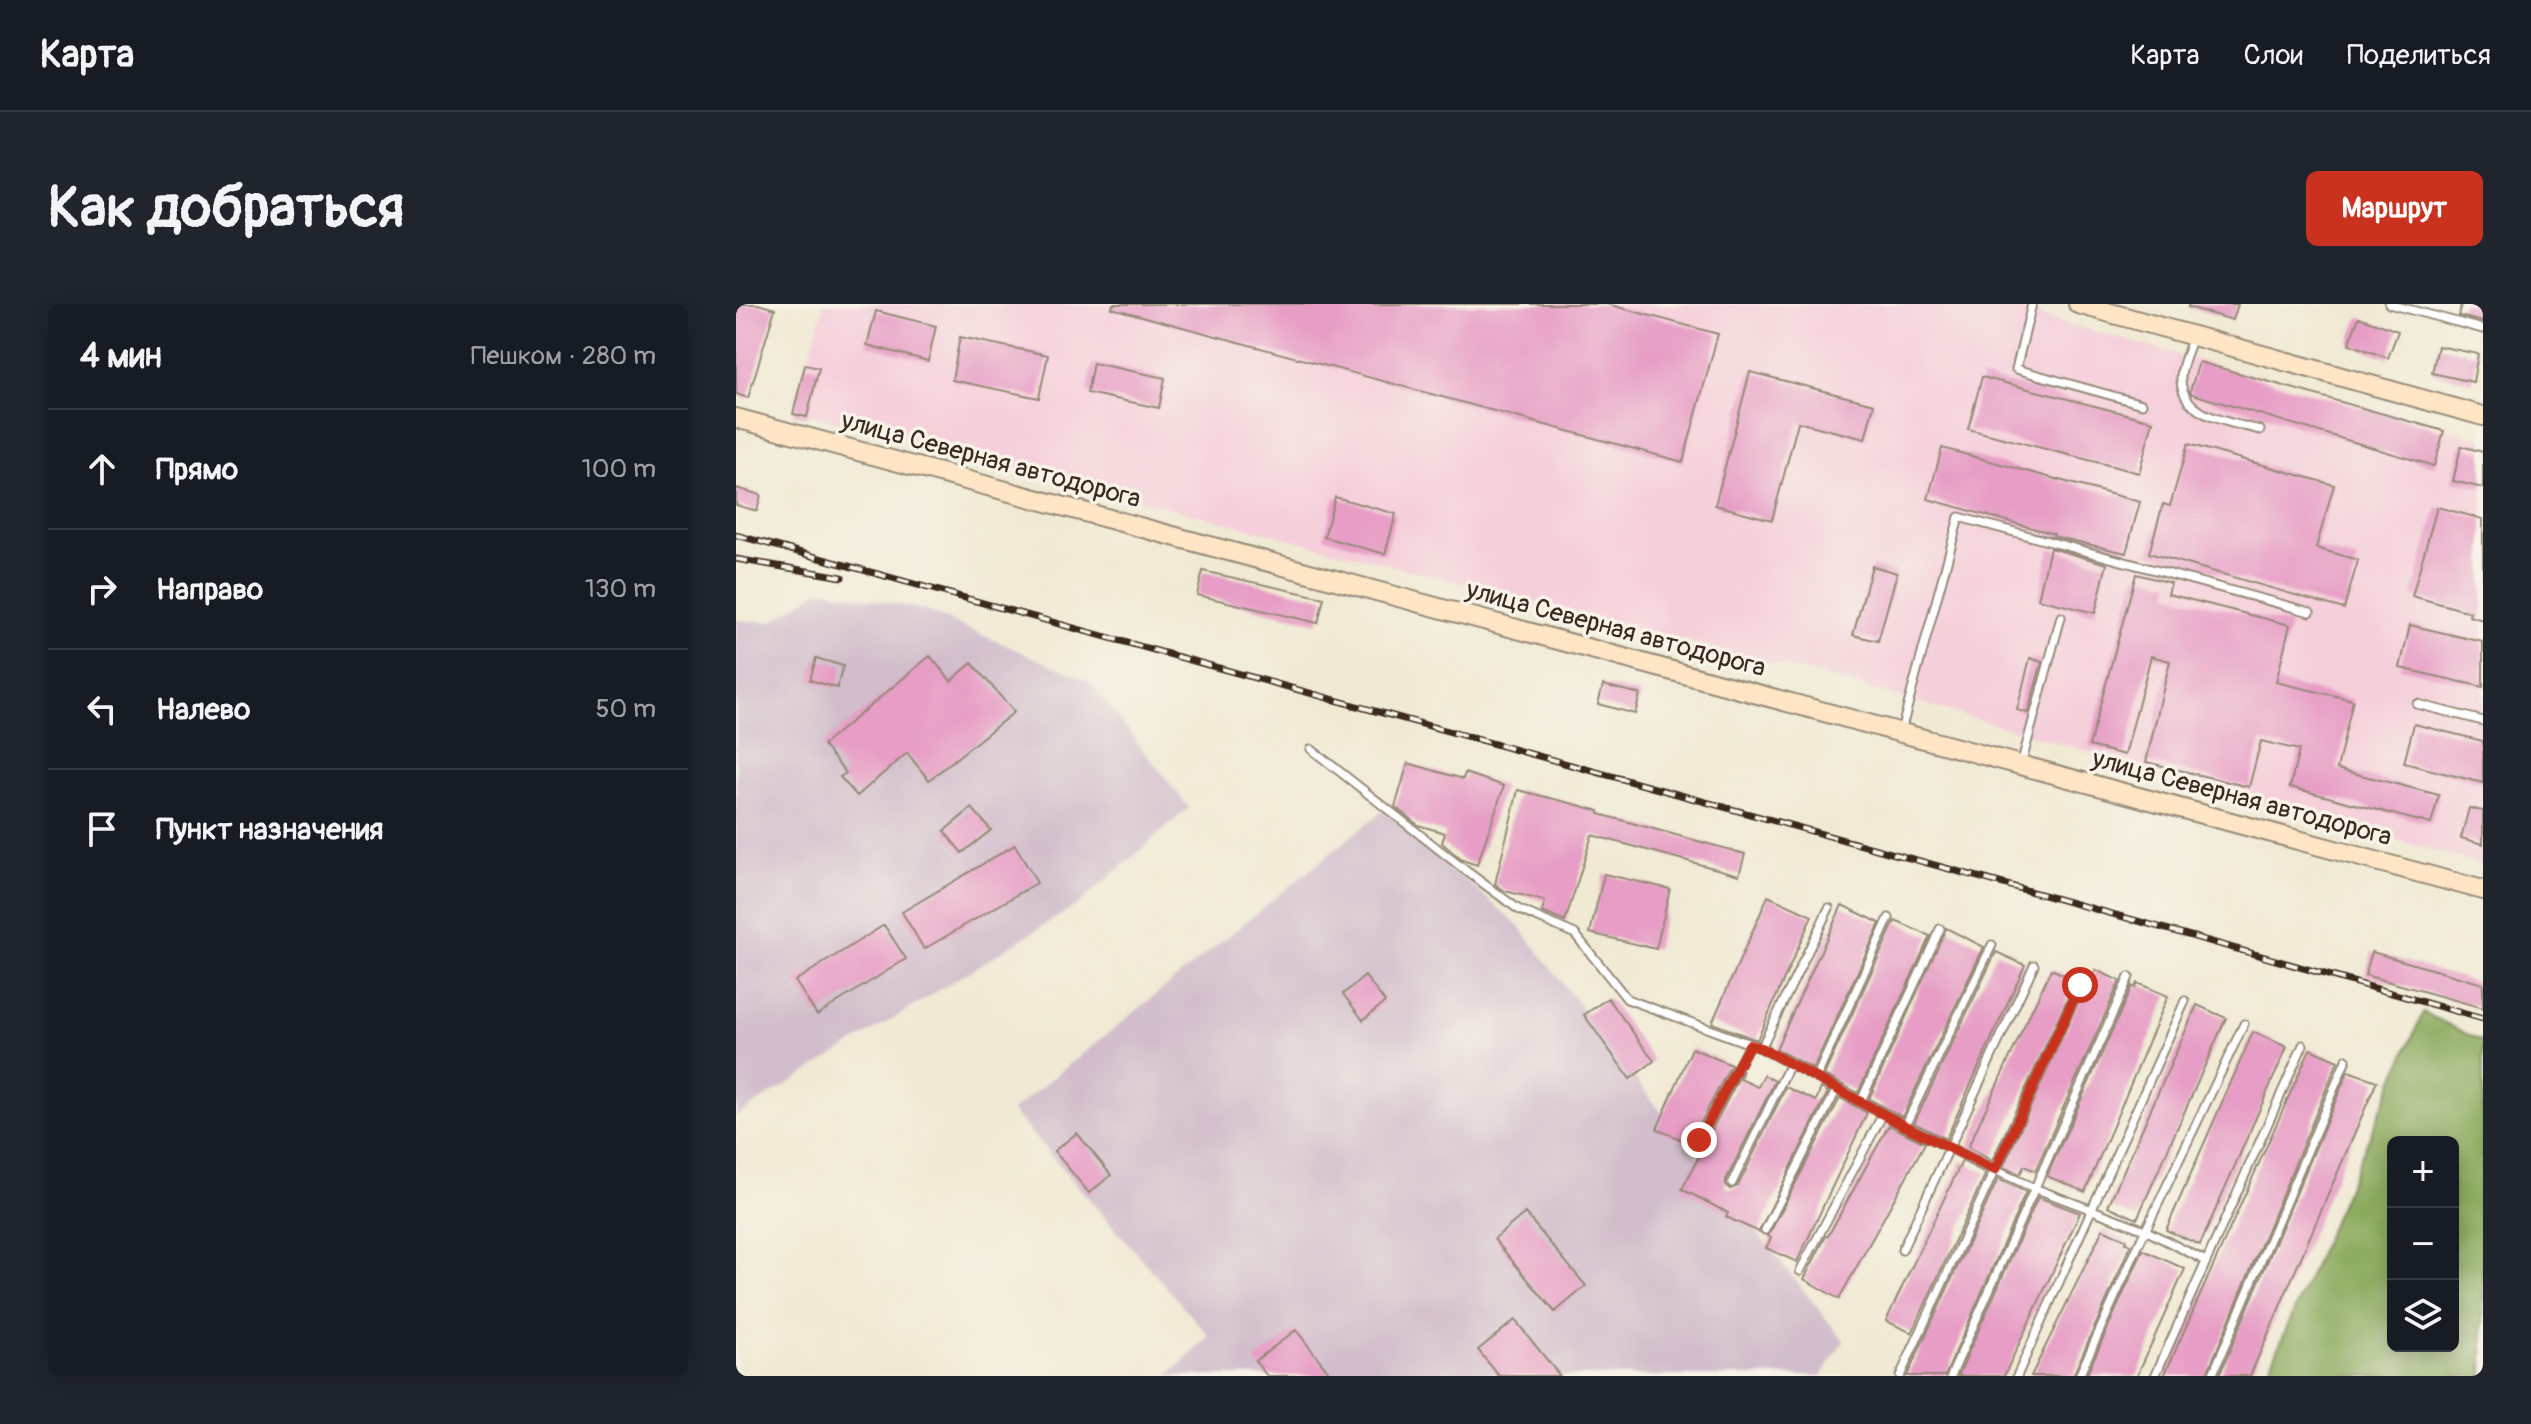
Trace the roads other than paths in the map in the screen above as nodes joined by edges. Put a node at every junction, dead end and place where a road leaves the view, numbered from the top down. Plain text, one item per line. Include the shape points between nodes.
1 (2032, 304) edge
2 (2078, 304) edge
3 (2389, 304) edge
4 (2428, 304) edge
5 (2425, 314) junction
6 (2483, 329) edge
7 (2193, 337) junction
8 (2142, 404) dead end
9 (2483, 416) edge
10 (736, 418) edge
11 (2260, 430) dead end
12 (2310, 612) dead end
13 (2061, 617) dead end
14 (2417, 704) dead end
15 (2483, 721) edge
16 (1901, 732) junction
17 (1311, 749) dead end
18 (2021, 765) junction
19 (2483, 890) edge
20 (1829, 908) dead end
21 (1889, 918) dead end
22 (1940, 929) dead end
23 (1992, 945) dead end
24 (2034, 965) dead end
25 (2129, 977) dead end
26 (2080, 985) dead end
27 (2185, 1001) dead end
28 (2244, 1024) dead end
29 (1749, 1045) junction
30 (2303, 1045) dead end
31 (1761, 1048) junction
32 (2346, 1060) dead end
33 (1790, 1064) junction
34 (1816, 1078) junction
35 (1837, 1089) junction
36 (1861, 1101) junction
37 (1883, 1114) junction
38 (1905, 1126) junction
39 (1699, 1140) dead end
40 (1949, 1148) junction
41 (1995, 1170) junction
42 (1732, 1183) dead end
43 (2034, 1188) junction
44 (2091, 1208) junction
45 (1765, 1230) dead end
46 (2145, 1230) junction
47 (1902, 1250) dead end
48 (2206, 1261) junction
49 (1800, 1271) dead end
50 (1900, 1376) edge
51 (1951, 1376) edge
52 (2017, 1376) edge
53 (2079, 1376) edge
54 (2155, 1376) edge
55 (2212, 1376) edge

1 - 8 lane via 2016,369
2 - 7 main road
3 - 5 lane
4 - 5 lane
5 - 6 lane
7 - 9 main road
7 - 11 lane via 2181,379 2188,400 2200,413
10 - 16 main road, улица Северная автодорога
12 - 16 lane via 1959,517
13 - 18 lane
14 - 15 lane
16 - 18 main road, улица Северная автодорога
17 - 29 lane via 1518,909 1575,934 1627,999
18 - 19 main road, улица Северная автодорога
20 - 31 lane
21 - 34 lane
22 - 36 lane
23 - 38 lane
24 - 40 lane
25 - 43 lane
26 - 41 lane
27 - 44 lane
28 - 46 lane
29 - 31 lane
29 - 39 lane
30 - 48 lane
31 - 33 lane
32 - 55 lane
33 - 34 lane
33 - 42 lane
34 - 35 lane
35 - 36 lane
35 - 45 lane
36 - 37 lane
37 - 38 lane
37 - 49 lane
38 - 40 lane
40 - 41 lane
40 - 47 lane
41 - 43 lane
41 - 50 lane
43 - 44 lane
43 - 51 lane
44 - 46 lane
44 - 52 lane
46 - 48 lane
46 - 53 lane
48 - 54 lane

